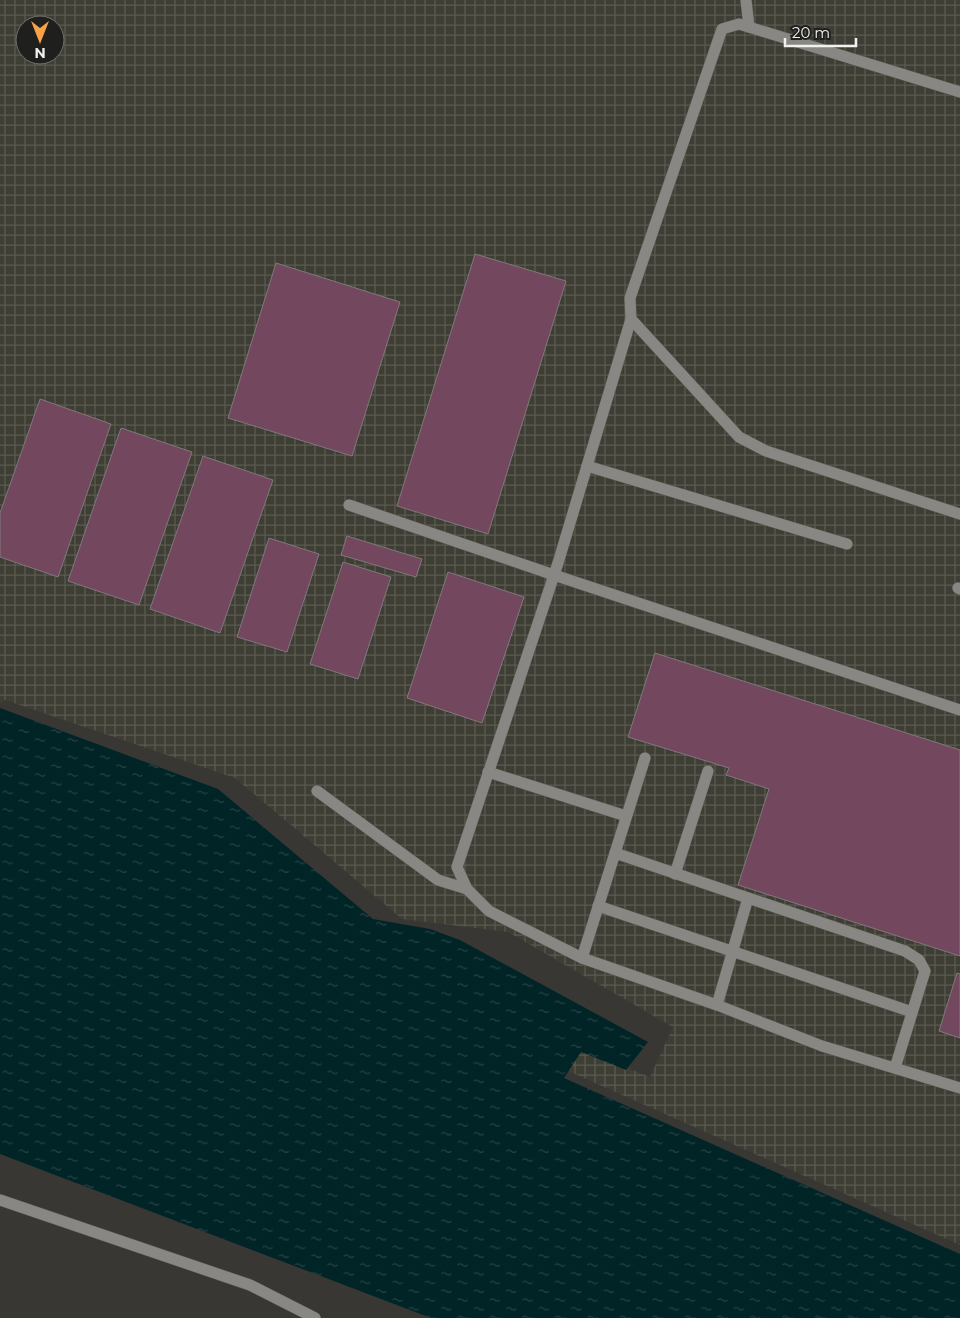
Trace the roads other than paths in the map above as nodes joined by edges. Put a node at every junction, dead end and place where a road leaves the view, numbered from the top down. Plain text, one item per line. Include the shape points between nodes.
1 (746, 0) edge
2 (749, 27) junction
3 (960, 92) edge
4 (632, 319) junction
5 (587, 466) junction
6 (349, 505) dead end
7 (960, 514) edge
8 (847, 544) dead end
9 (554, 575) junction
10 (960, 710) edge
11 (645, 758) dead end
12 (708, 771) dead end
13 (488, 772) junction
14 (317, 791) dead end
15 (626, 816) junction
16 (615, 853) junction
17 (675, 874) junction
18 (467, 889) junction
19 (748, 898) junction
20 (598, 906) junction
21 (732, 952) junction
22 (582, 958) junction
23 (717, 1005) junction
24 (912, 1012) junction
25 (895, 1068) junction
26 (960, 1088) edge
27 (0, 1200) edge
28 (315, 1318) edge

1 - 2 lane
2 - 3 lane
2 - 4 lane via 739,24 722,29 630,298
4 - 5 lane
4 - 7 lane via 739,437 766,451
5 - 8 lane
5 - 9 lane
6 - 9 lane
9 - 10 lane
9 - 13 lane
11 - 15 lane
12 - 17 lane
13 - 15 lane
13 - 18 lane via 457,867
14 - 18 lane via 438,880
15 - 16 lane
16 - 17 lane
16 - 20 lane
17 - 19 lane
18 - 22 lane via 489,911
19 - 21 lane
19 - 24 lane via 905,951 919,960 925,971
20 - 21 lane
20 - 22 lane
21 - 23 lane
21 - 24 lane
22 - 23 lane
23 - 25 lane via 822,1046
24 - 25 lane
25 - 26 lane
27 - 28 lane via 242,1282

